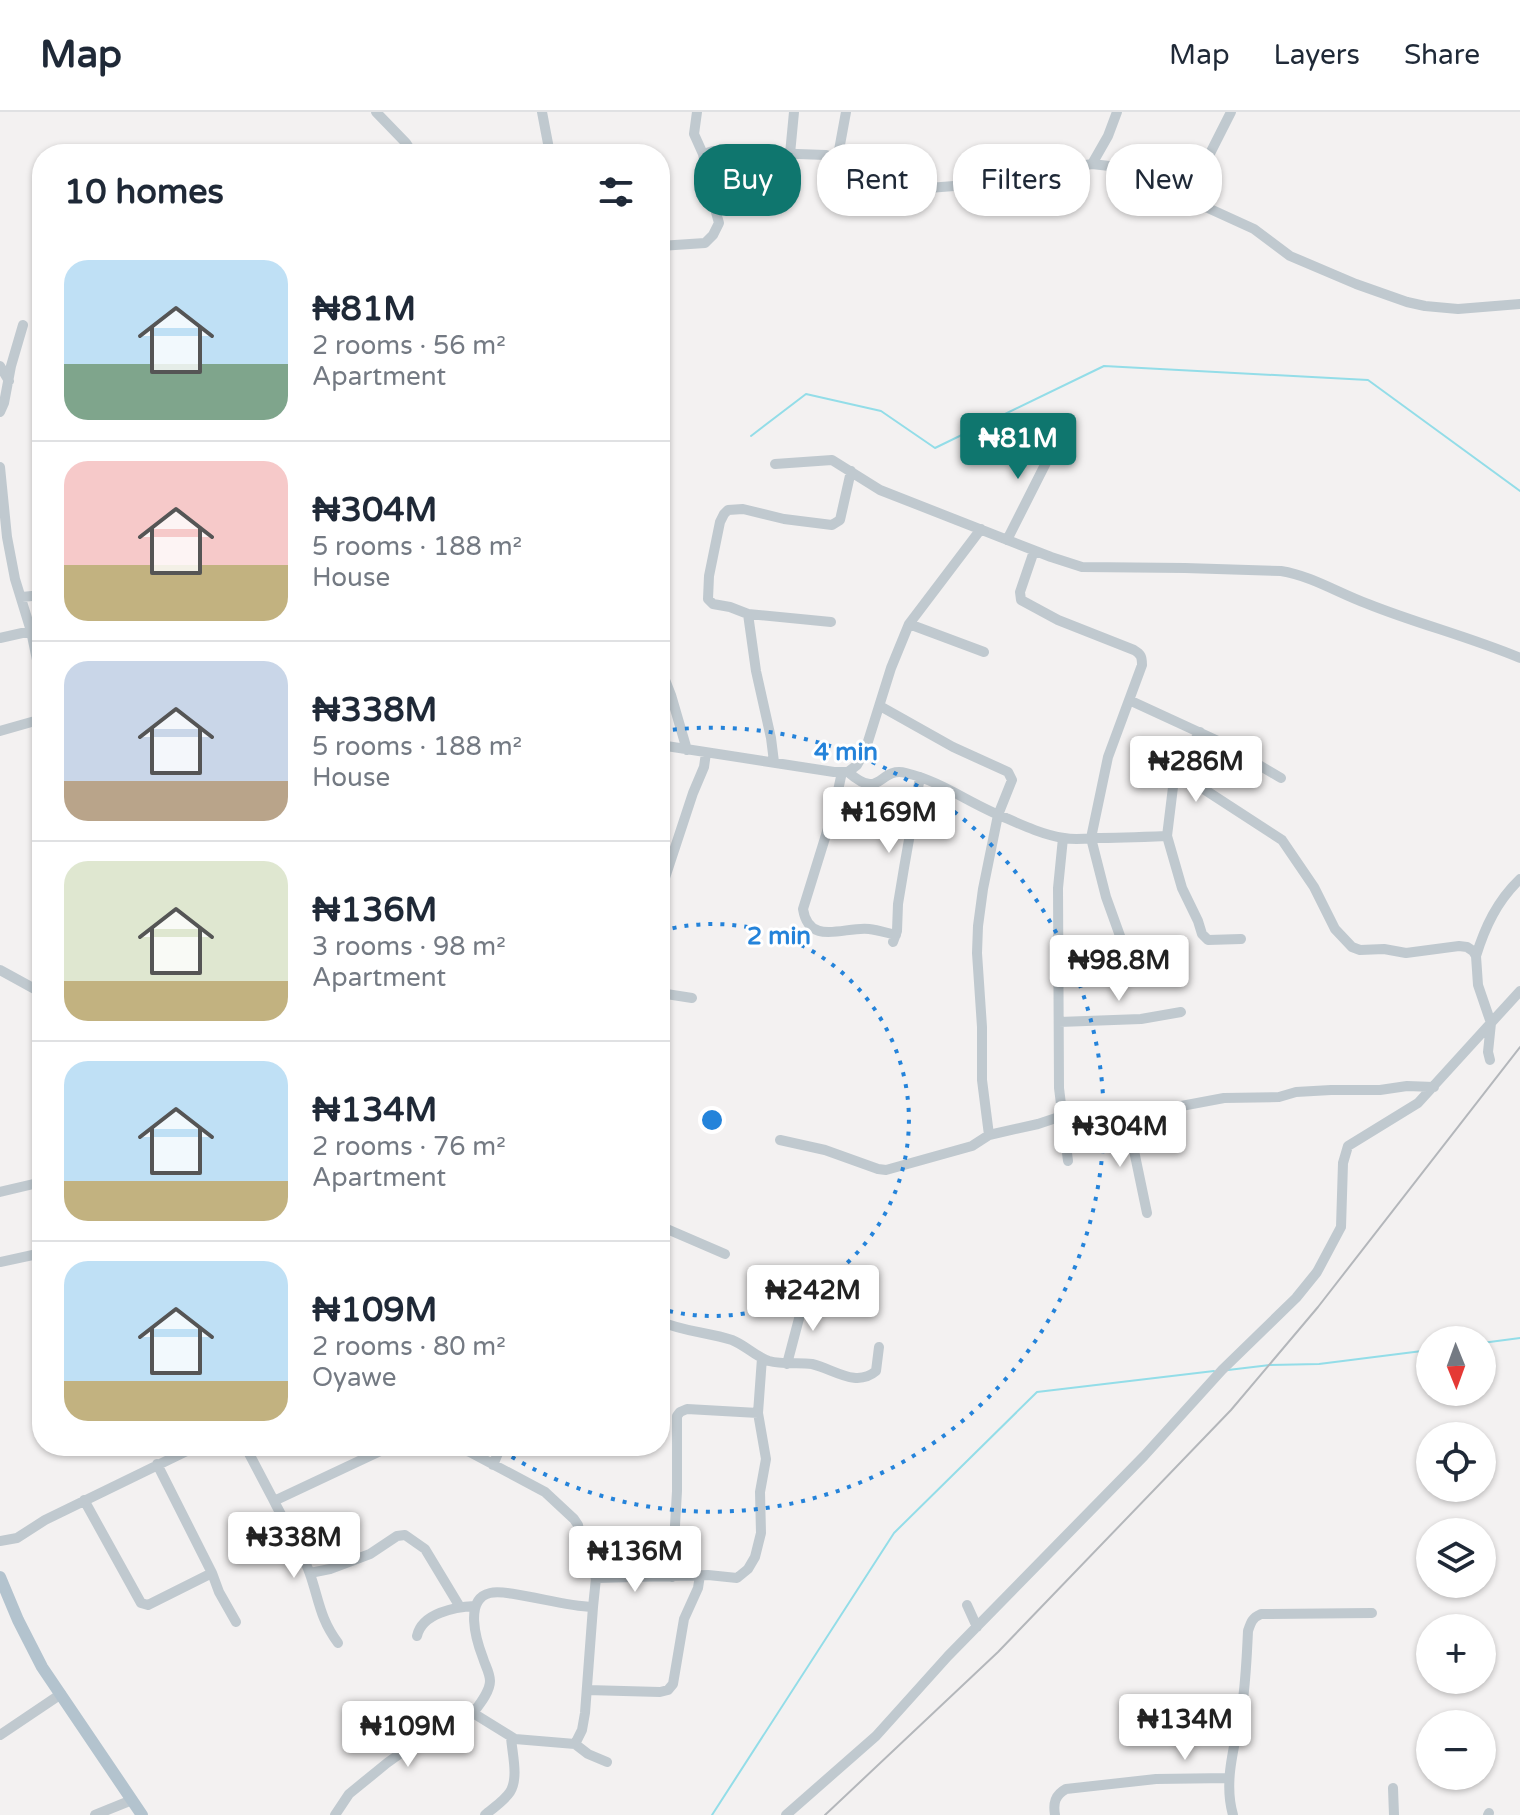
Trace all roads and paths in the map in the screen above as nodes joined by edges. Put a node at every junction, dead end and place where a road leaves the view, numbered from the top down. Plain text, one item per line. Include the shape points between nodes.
1 (376, 112) edge
2 (542, 112) edge
3 (697, 112) edge
4 (794, 112) edge
5 (846, 112) edge
6 (1117, 112) edge
7 (1231, 112) edge
8 (407, 144) edge
9 (548, 144) edge
10 (698, 144) edge
11 (791, 144) edge
12 (840, 144) edge
13 (1215, 144) edge
14 (1092, 164) junction
15 (1106, 166) edge
16 (937, 187) edge
17 (1222, 215) edge
18 (717, 216) edge
19 (670, 245) edge
20 (1520, 304) edge
21 (23, 325) dead end
22 (0, 366) edge
23 (9, 381) junction
24 (0, 412) edge
25 (1059, 437) dead end
26 (775, 464) dead end
27 (0, 467) edge
28 (851, 471) junction
29 (981, 529) junction
30 (1007, 540) junction
31 (1034, 551) junction
32 (32, 596) edge
33 (22, 597) junction
34 (748, 614) junction
35 (831, 622) dead end
36 (909, 624) junction
37 (31, 631) junction
38 (32, 636) edge
39 (0, 638) edge
40 (984, 652) dead end
41 (1520, 658) edge
42 (670, 692) edge
43 (1129, 700) junction
44 (880, 706) junction
45 (32, 722) edge
46 (0, 731) edge
47 (1200, 732) junction
48 (670, 747) edge
49 (687, 750) junction
50 (706, 753) junction
51 (774, 762) junction
52 (845, 772) junction
53 (920, 777) junction
54 (1281, 778) dead end
55 (1174, 779) junction
56 (998, 815) junction
57 (1167, 836) junction
58 (1063, 838) junction
59 (1091, 838) junction
60 (670, 863) edge
61 (1520, 879) edge
62 (1241, 939) dead end
63 (1476, 956) junction
64 (0, 970) edge
65 (1133, 972) dead end
66 (32, 988) edge
67 (1520, 991) edge
68 (670, 995) edge
69 (692, 998) dead end
70 (1181, 1012) dead end
71 (1059, 1022) junction
72 (1491, 1023) junction
73 (1490, 1060) dead end
74 (1434, 1087) junction
75 (1062, 1116) junction
76 (1127, 1117) junction
77 (989, 1135) junction
78 (780, 1140) dead end
79 (1068, 1161) dead end
80 (32, 1184) edge
81 (0, 1192) edge
82 (1147, 1213) dead end
83 (670, 1230) edge
84 (725, 1254) dead end
85 (32, 1255) edge
86 (0, 1262) edge
87 (806, 1292) dead end
88 (670, 1326) edge
89 (879, 1347) dead end
90 (762, 1358) junction
91 (787, 1364) junction
92 (758, 1413) junction
93 (175, 1456) edge
94 (250, 1456) edge
95 (370, 1456) edge
96 (477, 1456) edge
97 (497, 1456) edge
98 (157, 1464) junction
99 (493, 1465) junction
100 (84, 1500) junction
101 (274, 1501) junction
102 (0, 1541) edge
103 (212, 1573) junction
104 (310, 1573) junction
105 (700, 1575) junction
106 (0, 1577) edge
107 (672, 1577) junction
108 (596, 1578) junction
109 (967, 1605) dead end
110 (475, 1606) junction
111 (460, 1607) junction
112 (593, 1607) junction
113 (1372, 1613) dead end
114 (236, 1622) dead end
115 (977, 1627) junction
116 (417, 1636) dead end
117 (338, 1643) dead end
118 (587, 1690) junction
119 (61, 1694) junction
120 (473, 1713) junction
121 (0, 1735) edge
122 (511, 1737) junction
123 (575, 1744) junction
124 (607, 1762) dead end
125 (1229, 1778) junction
126 (1393, 1788) dead end
127 (132, 1800) junction
128 (95, 1815) edge
129 (142, 1815) edge
130 (335, 1815) edge
131 (485, 1815) edge
132 (786, 1815) edge
133 (1055, 1815) edge
134 (1233, 1815) edge
135 (1394, 1815) edge

1 - 8 street
2 - 9 street
3 - 10 street via 694,134
4 - 11 street
5 - 12 street
6 - 14 street
7 - 13 street
14 - 15 street
14 - 16 street
17 - 20 street via 1254,229 1290,256 1407,302 1458,309
18 - 19 street via 719,223 705,243
21 - 23 street
22 - 23 street
23 - 24 street
25 - 30 street
26 - 28 street via 832,460
27 - 33 street via 7,537
28 - 29 street via 880,490
28 - 34 street via 840,520 832,525 743,509 724,514 708,599
29 - 30 street
29 - 36 street
30 - 31 street
31 - 41 street via 1095,569 1293,573
31 - 43 street via 1021,600 1139,653 1142,665
32 - 33 street
33 - 37 street
34 - 35 street
34 - 51 street
36 - 40 street
36 - 44 street
37 - 38 street
37 - 39 street
42 - 49 street
43 - 47 street
43 - 59 street via 1108,757
44 - 52 street via 865,751
44 - 56 street via 1008,772 1012,780
45 - 46 street
47 - 54 street
47 - 55 street
48 - 49 street
49 - 50 street
50 - 51 street
50 - 60 street
51 - 52 street
52 - 53 street via 869,785 898,771
52 - 53 street via 803,909 805,921 816,931 869,929 894,939
53 - 56 street
55 - 57 street
55 - 63 street via 1202,788 1282,840 1335,929 1352,947 1406,953 1459,946
56 - 58 street
56 - 77 street via 977,953
57 - 59 street
57 - 62 street via 1204,938
58 - 59 street
58 - 71 street
59 - 65 street
61 - 63 street via 1495,909
63 - 72 street via 1478,985
64 - 66 street
67 - 72 street
68 - 69 street
70 - 71 street
71 - 75 street
72 - 73 street
72 - 74 street
74 - 76 street via 1224,1098
74 - 115 street via 1418,1103 1348,1146 1341,1227 1296,1298
75 - 76 street via 1087,1121
75 - 77 street
75 - 79 street
76 - 82 street
77 - 78 street via 972,1146 886,1170
80 - 81 street
83 - 84 street
85 - 86 street
87 - 91 street
88 - 90 street via 734,1341
89 - 91 street via 876,1371 860,1379 811,1364
90 - 91 street
90 - 92 street
92 - 105 street via 766,1459 758,1548 741,1576
92 - 107 street via 687,1409 677,1416
93 - 98 street
94 - 101 street
95 - 101 street
96 - 99 street
97 - 99 street
98 - 100 street
98 - 103 street
99 - 108 street via 545,1492 574,1519
100 - 102 street via 17,1538
100 - 103 street via 144,1605
101 - 104 street
103 - 114 street
104 - 111 street via 370,1554 405,1535 425,1549
104 - 117 street via 319,1608
105 - 107 street
105 - 118 street via 668,1690
106 - 119 main road via 42,1667
107 - 108 street
108 - 112 street
109 - 115 street
110 - 111 street
110 - 112 street via 482,1596 497,1592
110 - 120 street via 478,1643 490,1682
111 - 116 street via 424,1624
112 - 118 street
113 - 125 street via 1255,1617 1248,1631 1244,1698
115 - 132 street via 876,1736
118 - 123 street
119 - 121 street
119 - 127 main road
120 - 122 street
120 - 130 street via 387,1763 349,1794
122 - 123 street
122 - 131 street via 513,1787
123 - 124 street
125 - 133 street via 1066,1789 1056,1797
125 - 134 street
126 - 135 street
127 - 128 street
127 - 129 main road

